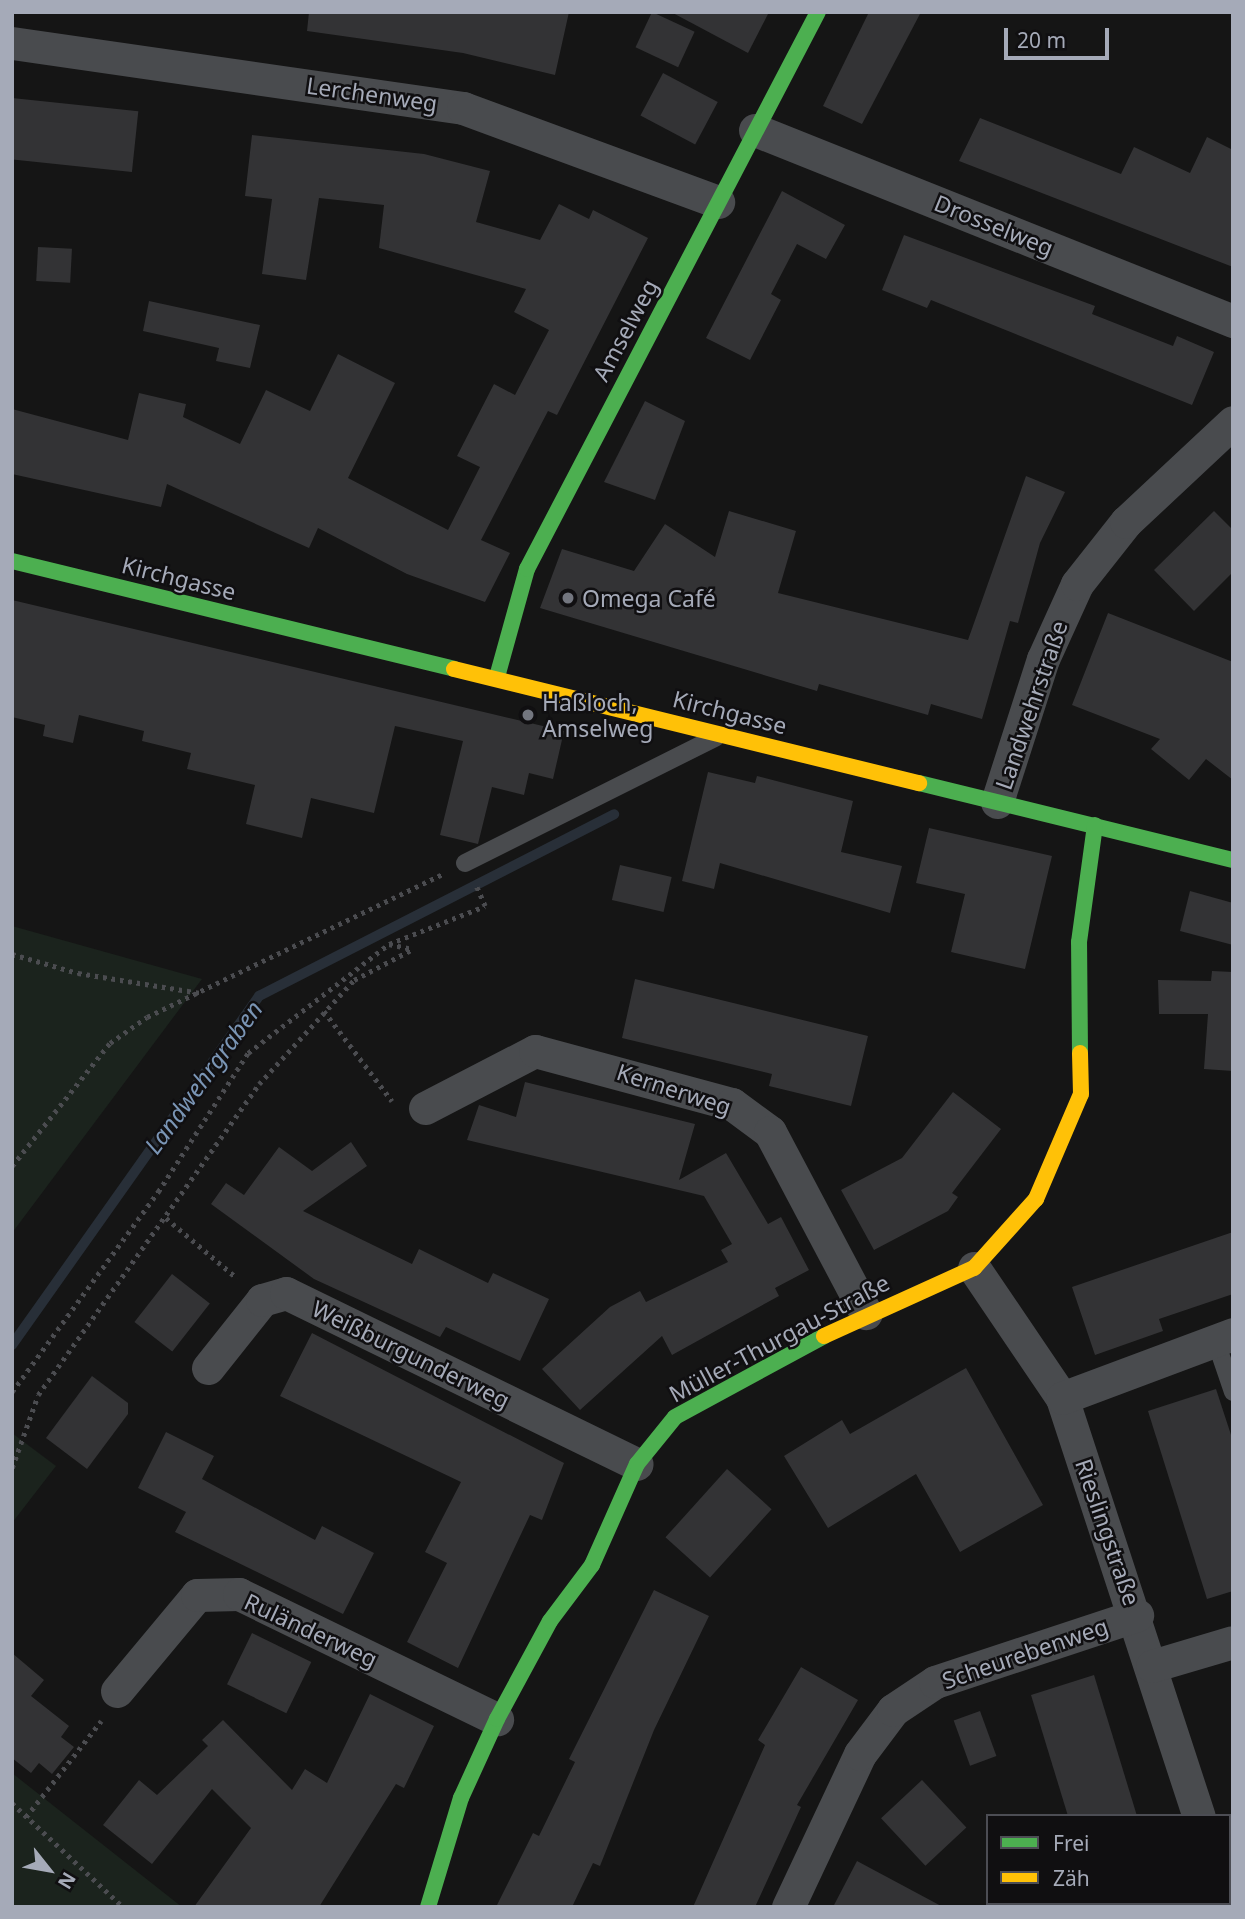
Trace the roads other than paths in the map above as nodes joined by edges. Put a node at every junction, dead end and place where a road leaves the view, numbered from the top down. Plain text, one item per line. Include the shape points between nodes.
1 (818, 12) edge
2 (12, 43) edge
3 (755, 130) junction
4 (718, 202) junction
5 (1233, 321) edge
6 (1233, 422) edge
7 (12, 561) edge
8 (496, 677) junction
9 (724, 734) junction
10 (997, 802) junction
11 (1095, 825) junction
12 (1233, 860) edge
13 (465, 863) road end
14 (425, 1108) road end
15 (974, 1268) junction
16 (866, 1313) junction
17 (1224, 1336) edge
18 (208, 1368) dead end
19 (1233, 1392) edge
20 (1062, 1398) junction
21 (637, 1464) junction
22 (1137, 1615) junction
23 (1233, 1642) edge
24 (1152, 1666) junction
25 (117, 1691) road end
26 (497, 1719) junction
27 (1198, 1814) edge
28 (428, 1907) edge
29 (788, 1907) edge

1 - 3 street, Amselweg
2 - 4 street, Lerchenweg via 463,108
3 - 4 street, Amselweg
3 - 5 street, Drosselweg
4 - 8 street, Amselweg via 527,569
6 - 10 street, Landwehrstraße via 1126,522 1077,583 1043,659
7 - 8 street, Kirchgasse
8 - 9 street, Kirchgasse
9 - 10 street, Kirchgasse
9 - 13 lane
10 - 11 street, Kirchgasse
11 - 12 street, Kirchgasse
11 - 15 street, Müller-Thurgau-Straße via 1079,942 1080,1094 1036,1199
14 - 16 street, Kernerweg via 535,1051 732,1104 770,1132
15 - 16 street, Müller-Thurgau-Straße
15 - 20 street, Rieslingstraße
16 - 21 street, Müller-Thurgau-Straße via 675,1416
17 - 19 lane
17 - 20 street
18 - 21 street, Weißburgunderweg via 262,1300 286,1293
20 - 22 street, Rieslingstraße
21 - 26 street, Müller-Thurgau-Straße via 592,1565 550,1621
22 - 24 street, Rieslingstraße
22 - 29 street, Scheurebenweg via 935,1682 893,1710 860,1754
23 - 24 street
24 - 27 street, Rieslingstraße
25 - 26 street, Ruländerweg via 197,1595 239,1594
26 - 28 street, Müller-Thurgau-Straße via 461,1798

